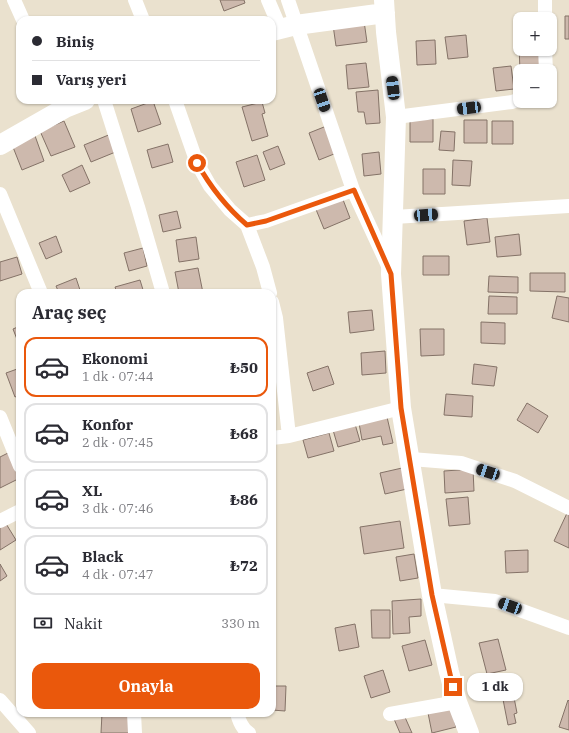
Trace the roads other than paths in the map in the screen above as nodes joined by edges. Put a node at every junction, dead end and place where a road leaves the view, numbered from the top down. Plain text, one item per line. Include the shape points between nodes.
1 (14, 0) edge
2 (134, 0) edge
3 (268, 0) edge
4 (288, 0) edge
5 (545, 0) edge
6 (385, 7) edge
7 (545, 12) edge
8 (21, 16) edge
9 (141, 16) edge
10 (282, 28) edge
11 (513, 102) edge
12 (63, 104) edge
13 (105, 104) edge
14 (176, 104) edge
15 (396, 117) junction
16 (0, 145) edge
17 (354, 190) junction
18 (0, 194) edge
19 (569, 206) edge
20 (394, 217) junction
21 (247, 225) junction
22 (391, 274) junction
23 (39, 289) edge
24 (162, 289) edge
25 (269, 289) edge
26 (276, 318) edge
27 (401, 408) junction
28 (0, 417) edge
29 (289, 436) junction
30 (276, 438) edge
31 (16, 456) edge
32 (411, 459) junction
33 (569, 508) edge
34 (16, 513) edge
35 (0, 521) edge
36 (432, 595) junction
37 (569, 628) edge
38 (0, 700) edge
39 (457, 702) junction
40 (390, 714) dead end
41 (134, 717) edge
42 (237, 717) edge
43 (29, 733) edge
44 (136, 733) edge
45 (250, 733) edge
46 (469, 733) edge

1 - 8 street
2 - 9 street
3 - 10 street
4 - 10 street
5 - 7 street
6 - 10 street
6 - 15 street
10 - 17 street
11 - 15 street
12 - 16 street
13 - 24 street
14 - 21 street via 197,163 210,186 230,210
15 - 20 street
17 - 21 street via 266,221
17 - 22 street
18 - 23 street
19 - 20 street
20 - 22 street
21 - 25 street
22 - 27 street
26 - 29 street
27 - 29 street
27 - 32 street
28 - 31 street
29 - 30 street
32 - 33 street via 461,463 515,481
32 - 36 street
34 - 35 street
36 - 37 street via 495,601
36 - 39 street
38 - 43 street
39 - 40 street
39 - 46 street
41 - 44 street
42 - 45 street via 245,731

